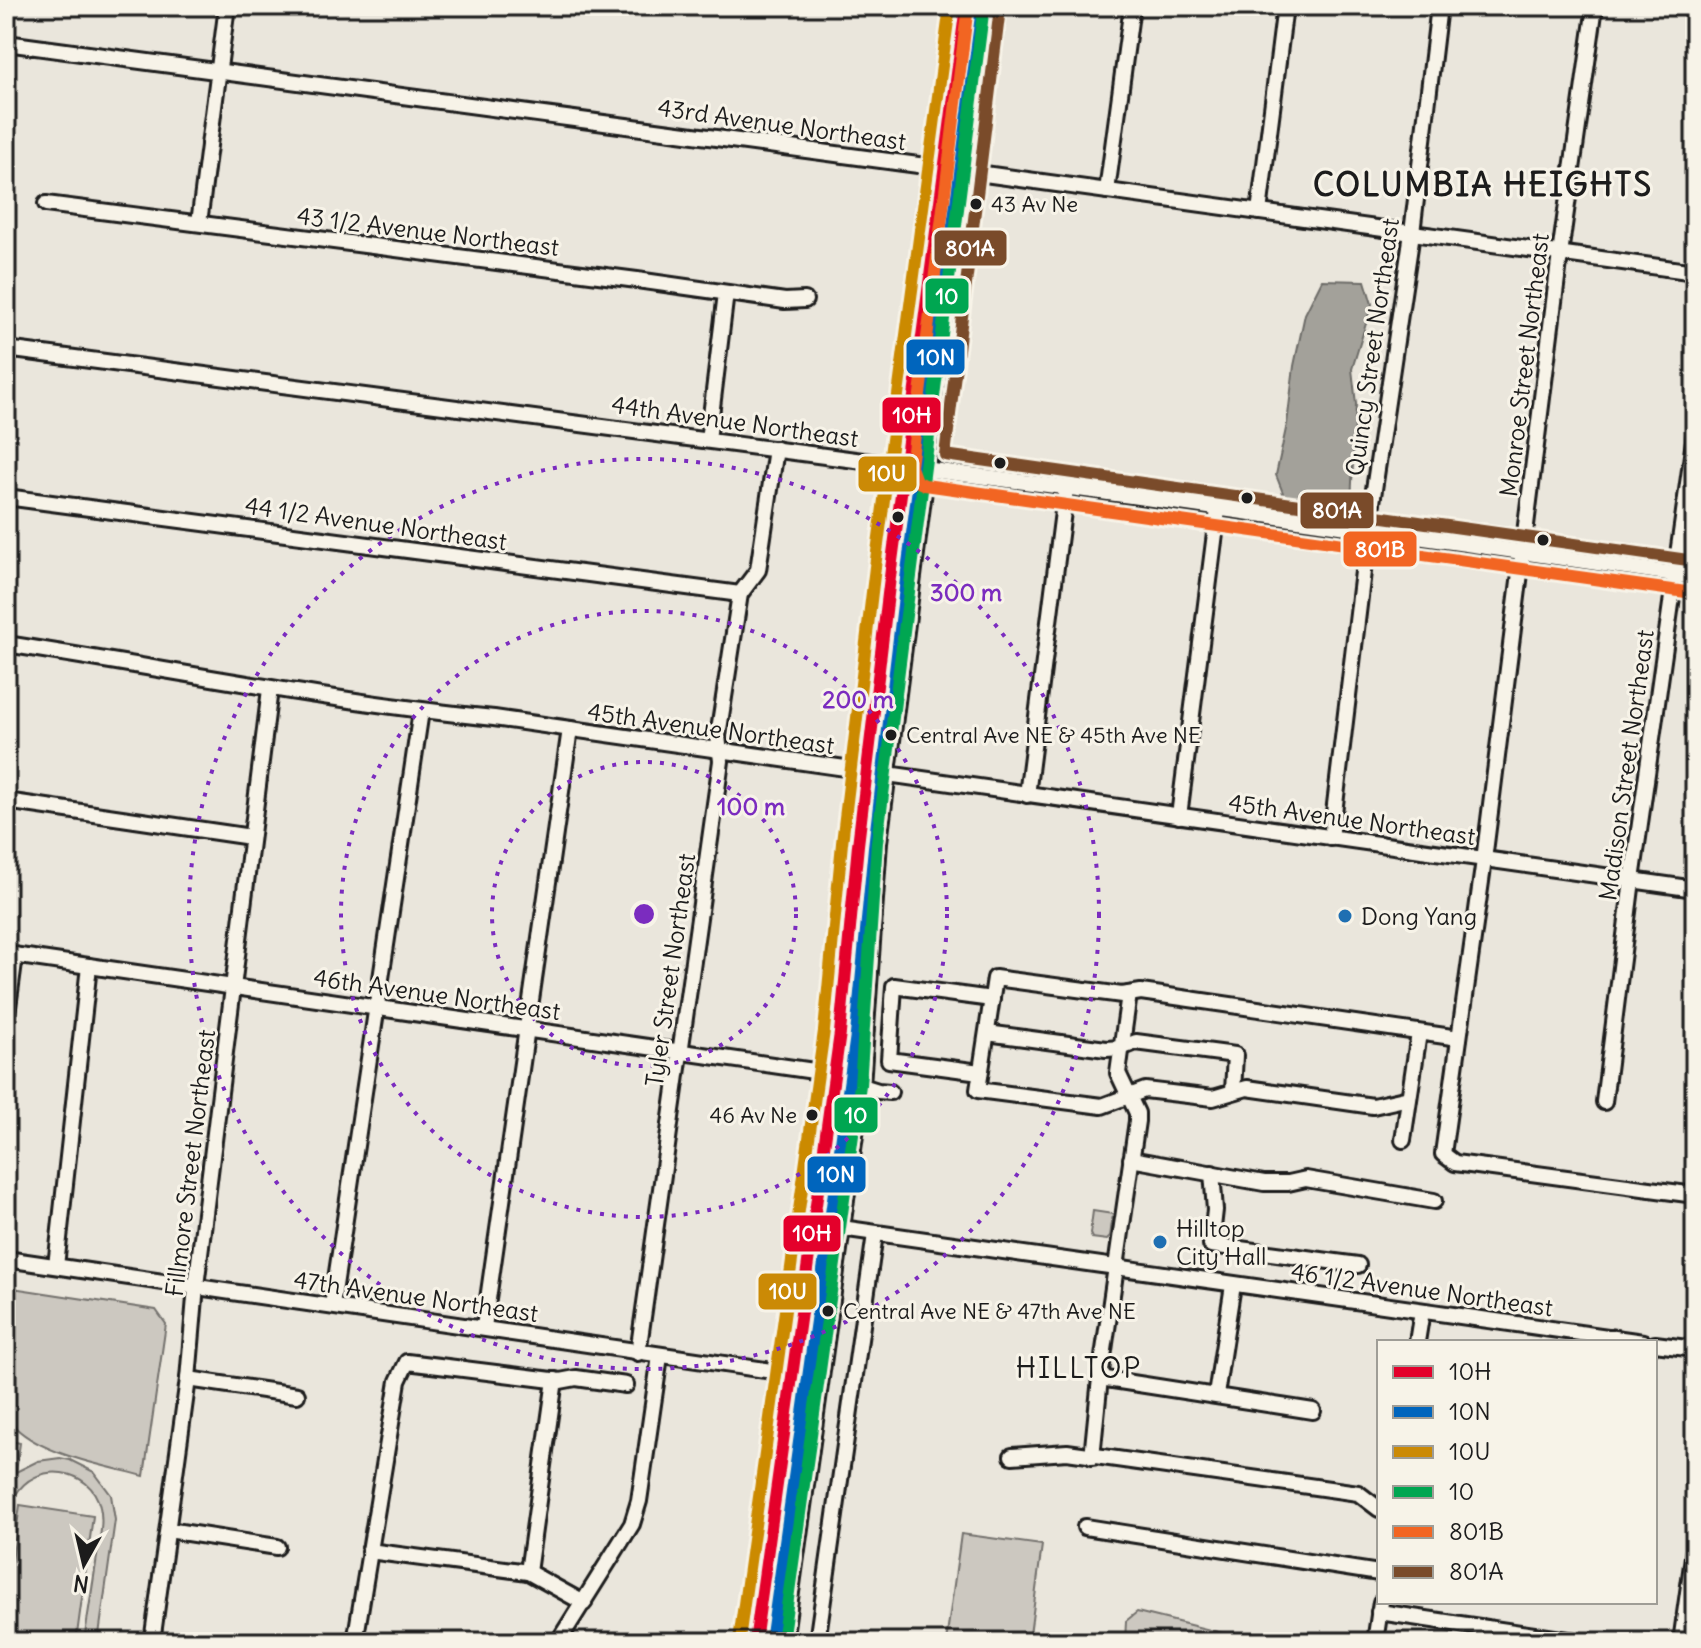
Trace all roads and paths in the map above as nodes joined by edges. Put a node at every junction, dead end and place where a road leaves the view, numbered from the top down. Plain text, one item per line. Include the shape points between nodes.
1 (227, 6) edge
2 (966, 6) edge
3 (984, 6) edge
4 (1132, 6) edge
5 (1285, 6) edge
6 (1439, 6) edge
7 (1595, 6) edge
8 (6, 43) edge
9 (220, 72) junction
10 (954, 170) junction
11 (1107, 191) junction
12 (46, 204) dead end
13 (1259, 212) junction
14 (199, 223) junction
15 (1412, 233) junction
16 (1560, 254) junction
17 (1695, 272) edge
18 (726, 293) junction
19 (805, 300) dead end
20 (6, 349) edge
21 (1695, 434) edge
22 (708, 440) junction
23 (776, 449) junction
24 (905, 466) junction
25 (927, 469) junction
26 (1066, 488) junction
27 (6, 497) edge
28 (1218, 510) junction
29 (1368, 530) junction
30 (1522, 552) junction
31 (1675, 574) junction
32 (1695, 577) edge
33 (740, 594) junction
34 (6, 644) edge
35 (270, 689) junction
36 (421, 711) junction
37 (570, 729) junction
38 (719, 750) junction
39 (876, 775) junction
40 (1027, 795) junction
41 (6, 801) edge
42 (1179, 816) junction
43 (251, 837) junction
44 (1331, 838) junction
45 (1484, 860) junction
46 (1632, 880) junction
47 (1695, 889) edge
48 (11, 954) edge
49 (89, 966) junction
50 (233, 987) junction
51 (1129, 994) junction
52 (992, 999) junction
53 (377, 1008) junction
54 (6, 1022) edge
55 (527, 1029) junction
56 (987, 1033) junction
57 (1419, 1033) junction
58 (1459, 1038) junction
59 (1121, 1048) junction
60 (681, 1052) junction
61 (980, 1072) junction
62 (834, 1077) junction
63 (860, 1085) junction
64 (1233, 1091) junction
65 (890, 1092) dead end
66 (1129, 1096) junction
67 (1409, 1098) junction
68 (1604, 1102) dead end
69 (1403, 1140) dead end
70 (1131, 1159) junction
71 (1212, 1173) junction
72 (1695, 1195) edge
73 (1434, 1201) dead end
74 (813, 1224) junction
75 (841, 1228) junction
76 (875, 1234) junction
77 (6, 1259) edge
78 (1358, 1265) dead end
79 (56, 1266) junction
80 (1117, 1267) junction
81 (1233, 1285) junction
82 (196, 1286) junction
83 (332, 1306) junction
84 (1422, 1311) junction
85 (484, 1327) junction
86 (1417, 1340) edge
87 (1629, 1340) edge
88 (1657, 1344) edge
89 (1695, 1349) edge
90 (638, 1353) junction
91 (660, 1356) junction
92 (792, 1374) junction
93 (820, 1378) junction
94 (1100, 1378) junction
95 (188, 1379) junction
96 (555, 1380) junction
97 (626, 1385) dead end
98 (297, 1395) dead end
99 (1216, 1395) junction
100 (1313, 1411) dead end
101 (1012, 1456) dead end
102 (1092, 1457) junction
103 (1377, 1507) edge
104 (1085, 1527) dead end
105 (168, 1530) junction
106 (1695, 1543) edge
107 (277, 1547) dead end
108 (369, 1551) junction
109 (528, 1572) junction
110 (1377, 1573) edge
111 (584, 1603) junction
112 (1380, 1607) edge
113 (152, 1642) edge
114 (355, 1642) edge
115 (558, 1642) edge
116 (755, 1642) edge
117 (782, 1642) edge
118 (817, 1642) edge
119 (1375, 1642) edge
120 (1582, 1642) edge
121 (1681, 1642) edge

1 - 9 street
2 - 10 main road
3 - 10 main road
4 - 11 street
5 - 13 street
6 - 15 street, Quincy Street Northeast
7 - 16 street, Monroe Street Northeast
8 - 9 street, 43rd Avenue Northeast
9 - 10 street, 43rd Avenue Northeast
9 - 14 street
10 - 11 street, 43rd Avenue Northeast
10 - 24 main road via 929,274
10 - 25 main road
11 - 13 street, 43rd Avenue Northeast
12 - 14 street, 43 1/2 Avenue Northeast
13 - 15 street, 43rd Avenue Northeast
14 - 18 street, 43 1/2 Avenue Northeast
15 - 16 street, 43rd Avenue Northeast
15 - 29 street, Quincy Street Northeast
16 - 17 street, 43rd Avenue Northeast
16 - 30 street, Monroe Street Northeast
18 - 19 street, 43 1/2 Avenue Northeast
18 - 22 street
20 - 22 street, 44th Avenue Northeast
21 - 31 street, Madison Street Northeast
22 - 23 street, 44th Avenue Northeast
23 - 24 street, 44th Avenue Northeast
23 - 33 street via 758,570
24 - 25 street, 44th Avenue Northeast
24 - 39 main road
25 - 26 street, 44th Avenue Northeast
25 - 39 main road
26 - 28 street, 44th Avenue Northeast
26 - 40 street
27 - 33 street, 44 1/2 Avenue Northeast
28 - 29 street, 44th Avenue Northeast
28 - 42 street
29 - 30 street, 44th Avenue Northeast
29 - 44 street, Quincy Street Northeast
30 - 31 street, 44th Avenue Northeast
30 - 45 street, Monroe Street Northeast
31 - 32 street, 44th Avenue Northeast
31 - 46 street, Madison Street Northeast
33 - 38 street, Tyler Street Northeast
34 - 35 street, 45th Avenue Northeast
35 - 36 street, 45th Avenue Northeast
35 - 43 street, Fillmore Street Northeast
36 - 37 street, 45th Avenue Northeast
36 - 53 street
37 - 38 street, 45th Avenue Northeast
37 - 55 street
38 - 39 street, 45th Avenue Northeast
38 - 60 street, Tyler Street Northeast
39 - 40 street, 45th Avenue Northeast
39 - 62 main road
39 - 63 main road
40 - 42 street, 45th Avenue Northeast
41 - 43 street
42 - 44 street, 45th Avenue Northeast
43 - 50 street, Fillmore Street Northeast
44 - 45 street, 45th Avenue Northeast
45 - 46 street, 45th Avenue Northeast
45 - 58 street, Monroe Street Northeast
46 - 47 street, 45th Avenue Northeast
46 - 68 street, Madison Street Northeast
48 - 49 street, 46th Avenue Northeast
48 - 54 street
49 - 50 street, 46th Avenue Northeast
49 - 79 street
50 - 53 street, 46th Avenue Northeast
50 - 82 street, Fillmore Street Northeast
51 - 52 street via 995,978
51 - 57 street
51 - 59 street
52 - 56 street
52 - 61 street via 894,986 889,1060
53 - 55 street, 46th Avenue Northeast
53 - 83 street
55 - 60 street, 46th Avenue Northeast
55 - 85 street
56 - 59 street
56 - 61 street
57 - 58 street
57 - 67 street
58 - 72 street, Monroe Street Northeast via 1443,1148 1446,1158
59 - 64 street via 1136,1042 1235,1055
59 - 66 street via 1118,1073
60 - 62 street, 46th Avenue Northeast
60 - 90 street, Tyler Street Northeast
61 - 66 street via 978,1090 1102,1106
62 - 63 street, 46th Avenue Northeast
62 - 74 main road
63 - 65 street, 46th Avenue Northeast
63 - 75 main road
64 - 66 street via 1213,1098 1145,1090
64 - 67 street via 1247,1088 1373,1106
66 - 70 street via 1137,1113
67 - 69 street
70 - 71 street
70 - 80 street
71 - 73 street via 1264,1183 1306,1179
71 - 78 street via 1211,1245
74 - 75 street, 46 1/2 Avenue Northeast
74 - 92 main road
75 - 76 street, 46 1/2 Avenue Northeast
75 - 93 main road
76 - 80 street, 46 1/2 Avenue Northeast
76 - 118 street
77 - 79 street, 47th Avenue Northeast
79 - 82 street, 47th Avenue Northeast
80 - 81 street, 46 1/2 Avenue Northeast
80 - 94 street
81 - 84 street, 46 1/2 Avenue Northeast
81 - 99 street
82 - 83 street, 47th Avenue Northeast
82 - 95 street, Fillmore Street Northeast
83 - 85 street, 47th Avenue Northeast
84 - 86 street
84 - 87 street, 46 1/2 Avenue Northeast
85 - 90 street, 47th Avenue Northeast
88 - 89 street
90 - 91 street, 47th Avenue Northeast
91 - 92 street, 47th Avenue Northeast
91 - 111 street via 632,1524
92 - 93 street, 47th Avenue Northeast
92 - 116 main road
93 - 117 main road
94 - 99 street
94 - 102 street
95 - 98 street
95 - 105 street, Fillmore Street Northeast
96 - 97 street
96 - 108 street via 407,1362 398,1381
96 - 109 street
99 - 100 street
101 - 102 street via 1067,1452
102 - 103 street via 1358,1493
104 - 110 street
105 - 107 street
105 - 113 street, Fillmore Street Northeast
106 - 121 street
108 - 109 street
108 - 114 street
109 - 111 street
111 - 115 street
112 - 119 street
112 - 120 street

